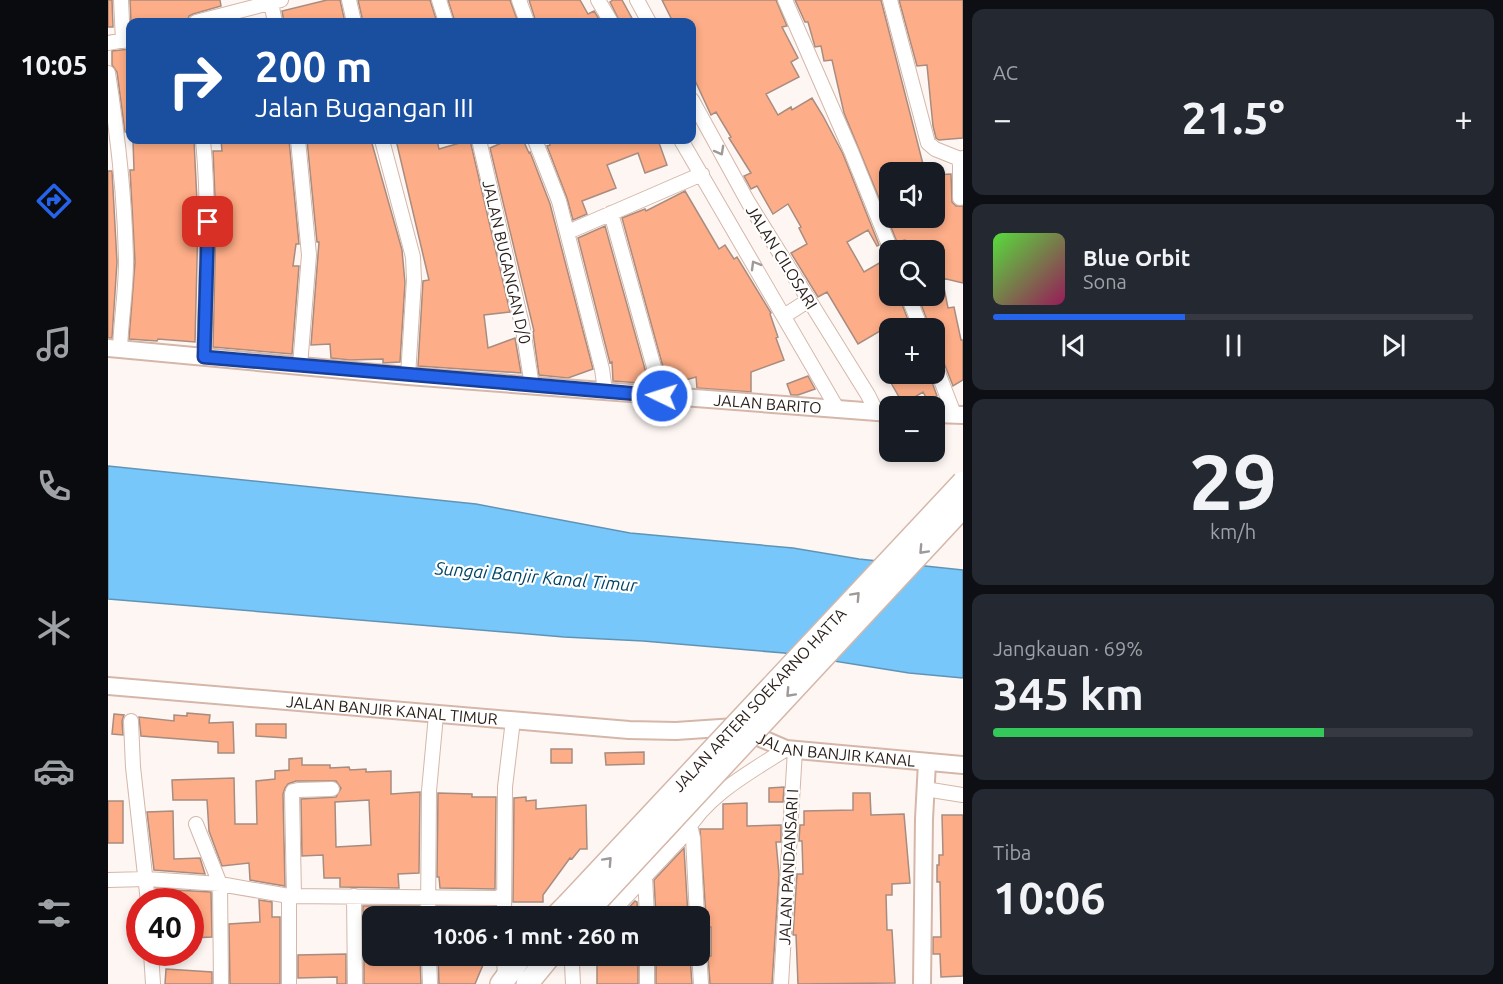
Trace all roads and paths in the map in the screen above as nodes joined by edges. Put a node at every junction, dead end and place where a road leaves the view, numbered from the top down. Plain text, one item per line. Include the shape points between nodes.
1 (121, 0) edge
2 (349, 0) edge
3 (439, 0) edge
4 (519, 0) edge
5 (598, 0) edge
6 (637, 0) edge
7 (784, 0) edge
8 (890, 0) edge
9 (276, 1) edge
10 (231, 6) edge
11 (205, 18) edge
12 (275, 18) edge
13 (353, 18) edge
14 (445, 18) edge
15 (526, 18) edge
16 (609, 18) edge
17 (647, 18) edge
18 (126, 33) edge
19 (126, 40) edge
20 (108, 43) edge
21 (108, 73) edge
22 (696, 107) edge
23 (203, 144) edge
24 (298, 144) edge
25 (383, 144) edge
26 (480, 144) edge
27 (537, 144) edge
28 (683, 144) edge
29 (961, 159) edge
30 (702, 174) junction
31 (736, 182) junction
32 (714, 194) junction
33 (960, 198) dead end
34 (611, 213) junction
35 (568, 232) junction
36 (887, 240) edge
37 (809, 300) junction
38 (784, 316) junction
39 (114, 349) edge
40 (204, 357) junction
41 (300, 366) junction
42 (408, 376) junction
43 (945, 384) edge
44 (532, 386) junction
45 (605, 392) junction
46 (662, 396) junction
47 (879, 408) edge
48 (838, 410) junction
49 (879, 413) edge
50 (959, 414) edge
51 (963, 482) edge
52 (963, 507) edge
53 (108, 686) edge
54 (436, 715) junction
55 (513, 720) junction
56 (131, 721) dead end
57 (676, 731) joint
58 (790, 750) junction
59 (927, 762) junction
60 (963, 765) edge
61 (332, 789) dead end
62 (925, 792) junction
63 (963, 795) edge
64 (196, 824) dead end
65 (690, 825) junction
66 (645, 878) junction
67 (147, 879) junction
68 (108, 880) edge
69 (220, 884) junction
70 (147, 888) edge
71 (503, 894) junction
72 (291, 896) junction
73 (354, 896) junction
74 (428, 899) junction
75 (428, 906) edge
76 (504, 906) edge
77 (579, 906) edge
78 (580, 906) edge
79 (618, 906) edge
80 (646, 906) edge
81 (696, 906) edge
82 (152, 966) edge
83 (429, 966) edge
84 (504, 966) edge
85 (515, 966) edge
86 (542, 966) edge
87 (573, 966) edge
88 (647, 966) edge
89 (700, 966) edge
90 (503, 982) edge
91 (153, 984) edge
92 (221, 984) edge
93 (289, 984) edge
94 (355, 984) edge
95 (430, 984) edge
96 (527, 984) edge
97 (573, 984) edge
98 (647, 984) edge
99 (701, 984) edge
100 (781, 984) edge
101 (922, 984) edge

1 - 18 street
2 - 13 street
3 - 14 street
4 - 15 street
5 - 16 street
6 - 17 street
7 - 36 street
8 - 29 street via 928,143
9 - 10 street
9 - 12 street
10 - 11 street
19 - 20 street
21 - 39 street via 122,178 126,265
22 -> 31 street, JALAN CILOSARI
23 - 40 street via 208,222
24 - 41 street via 309,255
25 - 42 street via 413,257
26 - 44 street, JALAN BUGANGAN D/0 via 523,328
27 - 35 street
28 - 30 street, JALAN CILOSARI
29 - 33 street
30 - 32 street, JALAN CILOSARI
30 - 34 street
31 - 32 street
31 - 37 street, JALAN CILOSARI
38 -> 32 street, JALAN CILOSARI
34 - 35 street
34 - 46 street
35 - 45 street
37 - 38 street
37 - 47 street, JALAN CILOSARI
38 - 48 street, JALAN CILOSARI
39 - 40 street, JALAN BARITO
40 - 41 street, JALAN BARITO
41 - 42 street, JALAN BARITO
42 - 44 street, JALAN BARITO
43 - 50 street
44 - 45 street, JALAN BARITO
45 - 46 street, JALAN BARITO
46 - 48 street, JALAN BARITO
48 - 49 street, JALAN BARITO
77 -> 51 main road, JALAN ARTERI SOEKARNO HATTA, bridge
52 -> 78 main road, JALAN ARTERI SOEKARNO HATTA, bridge
53 - 54 street, JALAN BANJIR KANAL TIMUR
54 - 55 street, JALAN BANJIR KANAL TIMUR
54 - 74 street via 430,778
55 - 57 street, JALAN BANJIR KANAL TIMUR
55 - 71 street via 505,787
56 - 67 street
57 - 58 street, JALAN BANJIR KANAL via 735,727
58 - 59 street, JALAN BANJIR KANAL
58 - 65 street via 721,792
58 - 100 street, JALAN PANDANSARI I
59 - 60 street, JALAN BANJIR KANAL
59 - 62 street
61 - 72 street via 293,791
62 - 63 street
62 - 101 street
64 - 69 street
65 - 66 street
65 - 81 street
66 - 79 street
66 - 80 street
67 - 68 street
67 - 69 street
67 - 70 street
69 - 72 street
69 - 92 street
71 - 74 street via 498,898
71 - 76 street
72 - 73 street
72 - 93 street
73 - 74 street
73 - 94 street
74 - 75 street
82 - 91 street
83 - 95 street
84 - 90 street
85 - 90 main road
86 - 96 main road
87 - 97 street
88 - 98 street
89 - 99 street

